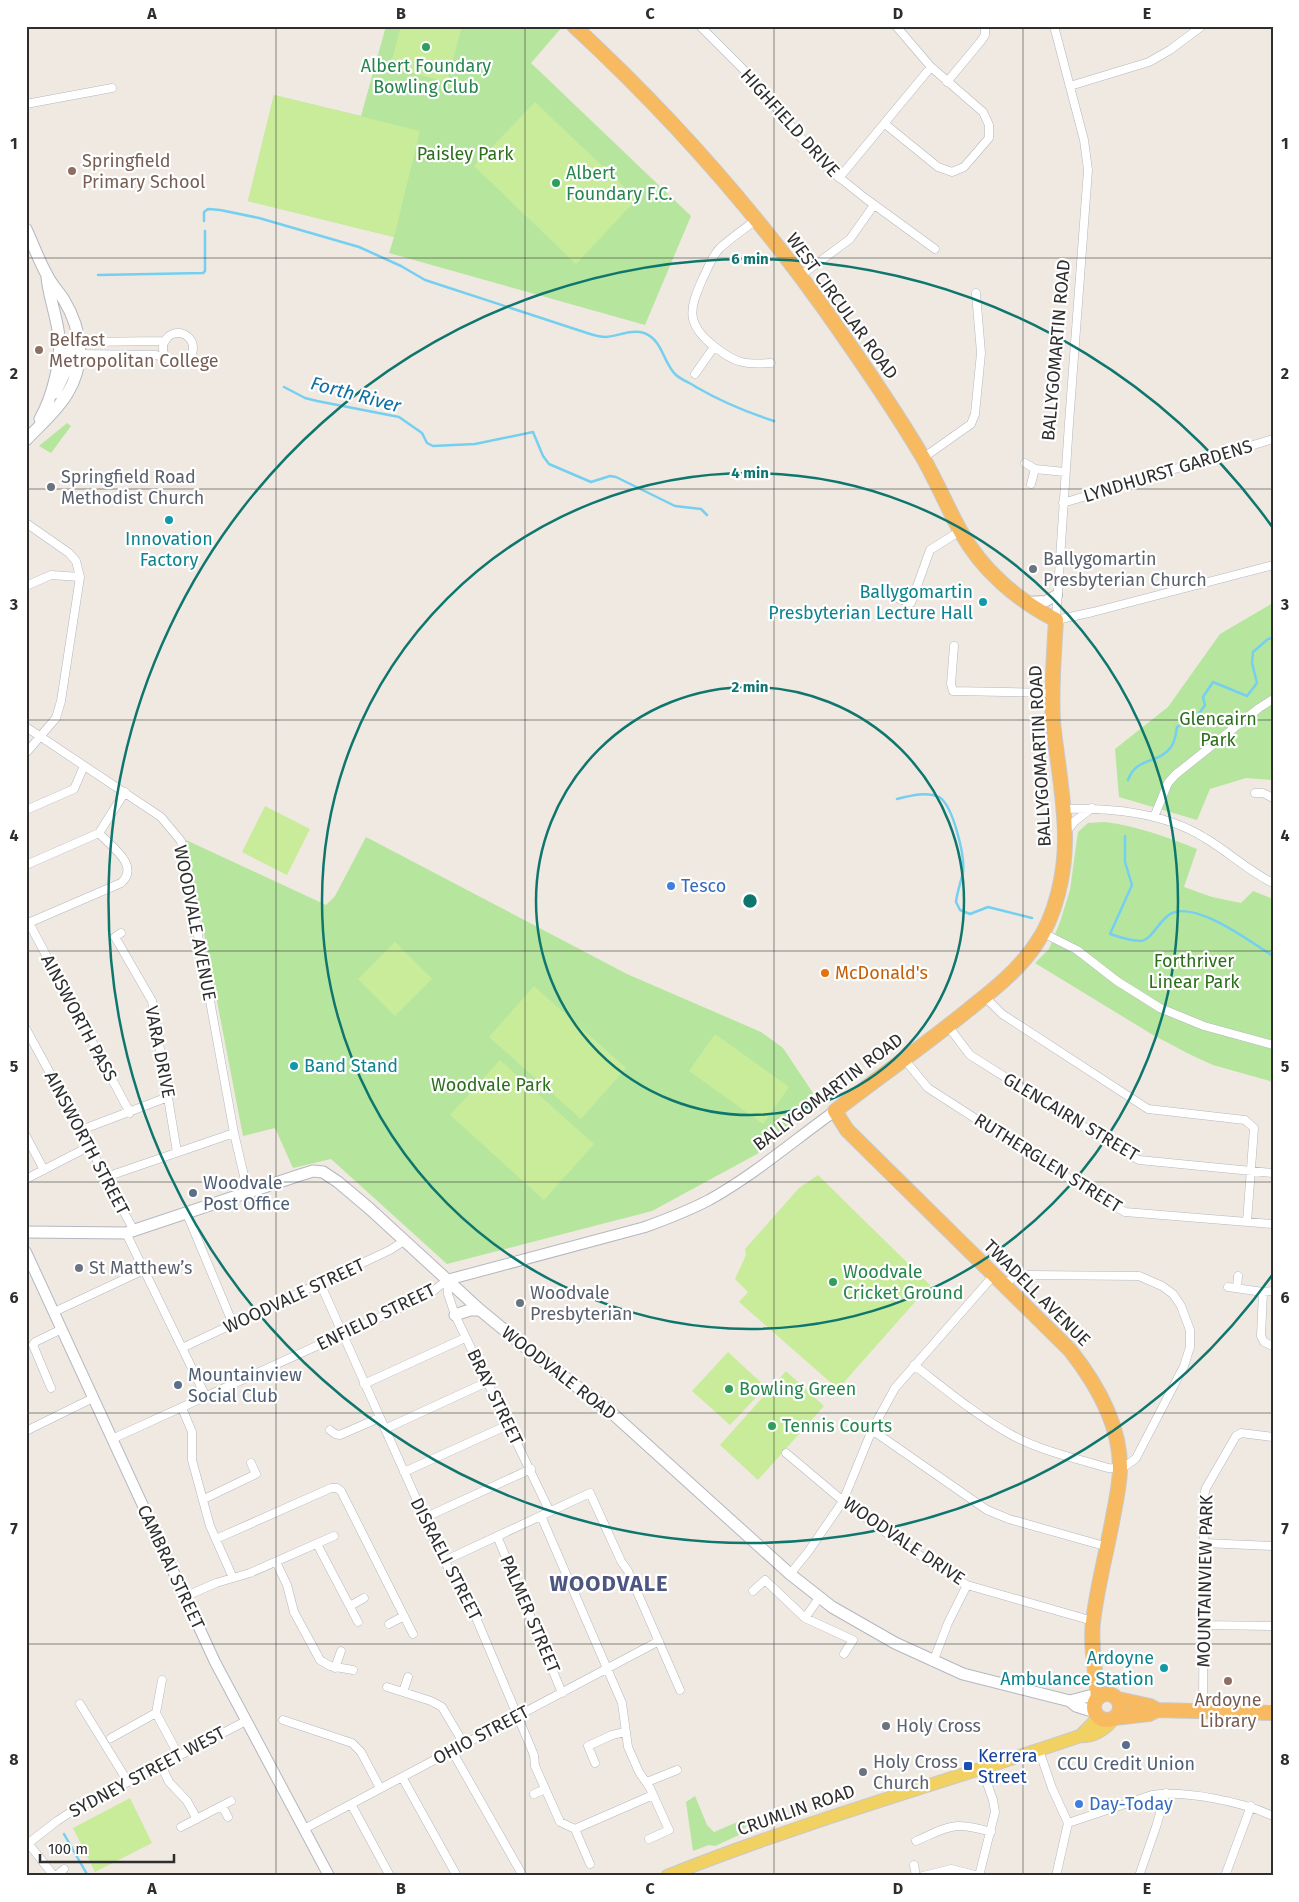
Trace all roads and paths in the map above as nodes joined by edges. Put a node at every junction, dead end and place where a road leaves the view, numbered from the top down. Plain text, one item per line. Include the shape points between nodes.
1 (574, 26) edge
2 (700, 26) edge
3 (896, 26) edge
4 (985, 26) edge
5 (1054, 26) edge
6 (1202, 26) edge
7 (931, 67) junction
8 (947, 82) junction
9 (1070, 86) junction
10 (112, 88) dead end
11 (26, 104) edge
12 (885, 124) junction
13 (839, 178) junction
14 (874, 205) junction
15 (756, 220) junction
16 (26, 229) edge
17 (935, 249) dead end
18 (46, 275) junction
19 (800, 276) junction
20 (976, 293) dead end
21 (165, 341) junction
22 (80, 342) junction
23 (714, 347) junction
24 (69, 353) junction
25 (168, 359) junction
26 (771, 362) dead end
27 (695, 374) dead end
28 (29, 437) edge
29 (1273, 439) edge
30 (923, 458) junction
31 (1025, 463) dead end
32 (1035, 469) junction
33 (1065, 472) junction
34 (1031, 484) dead end
35 (1063, 503) junction
36 (26, 523) edge
37 (960, 531) junction
38 (1273, 565) edge
39 (80, 577) junction
40 (26, 586) edge
41 (1057, 595) junction
42 (891, 596) dead end
43 (1025, 602) junction
44 (1056, 620) junction
45 (954, 646) dead end
46 (1053, 693) junction
47 (1273, 699) edge
48 (26, 727) edge
49 (41, 737) junction
50 (26, 753) edge
51 (84, 766) junction
52 (125, 792) junction
53 (1255, 793) dead end
54 (1273, 798) edge
55 (1092, 808) junction
56 (1063, 809) junction
57 (26, 810) edge
58 (1154, 817) junction
59 (98, 833) junction
60 (1064, 834) junction
61 (26, 865) edge
62 (1273, 883) edge
63 (28, 924) edge
64 (121, 933) dead end
65 (1043, 934) junction
66 (985, 997) junction
67 (948, 1026) junction
68 (26, 1029) edge
69 (1273, 1045) edge
70 (904, 1059) junction
71 (168, 1097) junction
72 (835, 1111) junction
73 (130, 1113) junction
74 (82, 1130) junction
75 (234, 1133) junction
76 (26, 1136) edge
77 (90, 1146) junction
78 (177, 1152) junction
79 (44, 1170) junction
80 (1251, 1171) junction
81 (1273, 1173) edge
82 (106, 1177) junction
83 (26, 1179) edge
84 (248, 1193) junction
85 (187, 1214) junction
86 (1247, 1222) junction
87 (1273, 1224) edge
88 (26, 1232) edge
89 (130, 1232) junction
90 (404, 1241) junction
91 (26, 1252) edge
92 (144, 1270) junction
93 (1238, 1276) dead end
94 (447, 1280) junction
95 (999, 1280) junction
96 (320, 1283) junction
97 (1273, 1290) edge
98 (1263, 1292) junction
99 (480, 1310) junction
100 (54, 1312) junction
101 (454, 1315) junction
102 (233, 1324) junction
103 (62, 1329) junction
104 (342, 1335) junction
105 (465, 1338) junction
106 (1273, 1346) edge
107 (182, 1348) junction
108 (914, 1365) junction
109 (488, 1382) junction
110 (364, 1384) junction
111 (51, 1388) dead end
112 (206, 1397) junction
113 (93, 1398) junction
114 (182, 1408) junction
115 (379, 1418) junction
116 (508, 1425) junction
117 (385, 1429) junction
118 (330, 1430) dead end
119 (872, 1430) junction
120 (26, 1431) edge
121 (1273, 1437) edge
122 (112, 1439) junction
123 (786, 1453) dead end
124 (251, 1463) dead end
125 (1120, 1469) junction
126 (531, 1470) junction
127 (404, 1472) junction
128 (204, 1499) junction
129 (843, 1501) junction
130 (550, 1512) junction
131 (541, 1516) junction
132 (424, 1518) junction
133 (334, 1536) dead end
134 (497, 1536) junction
135 (216, 1539) junction
136 (1204, 1543) junction
137 (317, 1544) junction
138 (1273, 1546) edge
139 (1108, 1547) junction
140 (444, 1561) junction
141 (276, 1562) junction
142 (790, 1574) junction
143 (233, 1578) junction
144 (967, 1584) junction
145 (753, 1591) dead end
146 (184, 1597) junction
147 (364, 1598) dead end
148 (820, 1598) junction
149 (350, 1606) junction
150 (404, 1616) junction
151 (805, 1618) junction
152 (1093, 1621) junction
153 (358, 1622) dead end
154 (389, 1624) dead end
155 (1203, 1625) junction
156 (1273, 1626) edge
157 (413, 1634) dead end
158 (659, 1641) junction
159 (341, 1651) dead end
160 (844, 1654) dead end
161 (934, 1662) junction
162 (1095, 1664) junction
163 (335, 1668) junction
164 (608, 1669) junction
165 (353, 1670) dead end
166 (408, 1677) dead end
167 (162, 1680) dead end
168 (387, 1687) dead end
169 (680, 1690) dead end
170 (403, 1692) junction
171 (562, 1693) junction
172 (1117, 1698) junction
173 (80, 1704) dead end
174 (1097, 1706) junction
175 (1157, 1710) junction
176 (1202, 1710) junction
177 (1273, 1712) edge
178 (156, 1713) junction
179 (518, 1716) junction
180 (1114, 1718) junction
181 (246, 1720) junction
182 (282, 1720) dead end
183 (303, 1728) junction
184 (626, 1732) junction
185 (1080, 1736) junction
186 (300, 1737) dead end
187 (111, 1738) dead end
188 (464, 1744) junction
189 (1039, 1750) junction
190 (452, 1751) junction
191 (179, 1756) junction
192 (595, 1762) dead end
193 (161, 1765) junction
194 (982, 1769) junction
195 (677, 1770) dead end
196 (402, 1777) junction
197 (128, 1782) junction
198 (647, 1782) junction
199 (380, 1788) junction
200 (545, 1789) junction
201 (1166, 1793) junction
202 (534, 1794) dead end
203 (653, 1795) junction
204 (230, 1801) dead end
205 (350, 1804) junction
206 (222, 1806) junction
207 (1251, 1806) junction
208 (1273, 1816) edge
209 (228, 1817) dead end
210 (198, 1819) junction
211 (1068, 1823) junction
212 (953, 1826) junction
213 (181, 1827) dead end
214 (304, 1829) junction
215 (575, 1829) junction
216 (991, 1832) junction
217 (954, 1836) dead end
218 (649, 1839) dead end
219 (916, 1841) dead end
220 (27, 1844) edge
221 (590, 1864) dead end
222 (914, 1865) dead end
223 (64, 1869) dead end
224 (55, 1876) edge
225 (329, 1876) edge
226 (390, 1876) edge
227 (456, 1876) edge
228 (523, 1876) edge
229 (667, 1876) edge
230 (916, 1876) edge
231 (923, 1876) edge
232 (979, 1876) edge
233 (1056, 1876) edge
234 (1138, 1876) edge
235 (1225, 1876) edge

1 - 15 highway, WEST CIRCULAR ROAD via 675,126
2 - 13 street, HIGHFIELD DRIVE via 743,69
3 - 7 street
4 - 8 street via 981,41
5 - 9 street, BALLYGOMARTIN ROAD
6 - 9 street via 1149,62
7 - 8 street
7 - 12 street
8 - 12 street via 983,112 989,125 989,138 964,167 952,172 938,167
9 - 33 street, BALLYGOMARTIN ROAD via 1088,170
10 - 11 street
12 - 13 street
13 - 14 street, HIGHFIELD DRIVE
14 - 17 street, HIGHFIELD DRIVE
14 - 19 street via 850,239
15 - 19 highway, WEST CIRCULAR ROAD
15 - 23 street via 720,249 693,300 693,322 698,332
16 - 18 main road
18 - 22 main road via 76,322
18 - 24 main road via 59,337
19 - 30 highway, WEST CIRCULAR ROAD
20 - 30 street via 981,353 975,414 971,424
21 - 22 street
21 - 25 street via 163,350
21 - 25 street via 172,334 182,333 190,339 193,348 186,360 177,363
22 - 24 main road
23 - 26 street via 736,362 751,365
23 - 27 street
24 - 25 street
24 - 28 main road via 58,364 48,405
24 - 28 main road via 78,371 57,408
29 - 35 street, LYNDHURST GARDENS
30 - 37 highway, WEST CIRCULAR ROAD
31 - 32 street
32 - 33 street
32 - 34 street
33 - 35 street, BALLYGOMARTIN ROAD
35 - 41 street, BALLYGOMARTIN ROAD
36 - 39 street via 69,553 76,562
37 - 42 street via 930,550 911,603
37 - 43 highway, WEST CIRCULAR ROAD via 991,572
38 - 44 street
39 - 40 street via 51,574
39 - 49 street via 61,701 56,718
41 - 43 street via 1046,602
41 - 44 street, BALLYGOMARTIN ROAD
43 - 44 highway, WEST CIRCULAR ROAD
44 - 46 highway, BALLYGOMARTIN ROAD
45 - 46 street via 953,691
46 - 56 highway, BALLYGOMARTIN ROAD
47 - 58 street via 1175,775 1168,783
48 - 49 street, WOODVALE AVENUE
49 - 50 street
49 - 51 street, WOODVALE AVENUE
51 - 52 street, WOODVALE AVENUE
51 - 57 street via 74,789
52 - 59 street
52 - 75 street, WOODVALE AVENUE via 161,817 181,841
53 - 54 street
55 - 56 street
55 - 58 street
55 - 60 street
56 - 60 highway, BALLYGOMARTIN ROAD
58 - 62 street via 1205,838
59 - 61 street
59 - 63 street via 127,862 127,878
60 - 65 highway, BALLYGOMARTIN ROAD via 1062,870
63 - 73 street, AINSWORTH PASS
64 - 71 street, VARA DRIVE via 115,937 152,1001
65 - 66 highway, BALLYGOMARTIN ROAD via 1030,953
65 - 69 street via 1077,950 1160,1008 1204,1026
66 - 67 highway, BALLYGOMARTIN ROAD
66 - 80 street via 1002,1014 1148,1109 1245,1120 1254,1128
67 - 70 highway, BALLYGOMARTIN ROAD
67 - 80 street, GLENCAIRN STREET via 970,1055 1139,1160
68 - 74 street, AINSWORTH STREET
70 - 72 highway, BALLYGOMARTIN ROAD
70 - 86 street, RUTHERGLEN STREET via 928,1088 1125,1212
71 - 73 street
71 - 78 street, VARA DRIVE
72 - 94 street, BALLYGOMARTIN ROAD via 741,1180 676,1215 645,1227
72 - 95 highway, TWADELL AVENUE via 847,1130
73 - 74 street
74 - 77 street, AINSWORTH STREET
75 - 78 street
75 - 84 street, WOODVALE AVENUE
76 - 79 street
77 - 79 street
77 - 82 street, AINSWORTH STREET
78 - 82 street
79 - 83 street
80 - 81 street, GLENCAIRN STREET
80 - 86 street
82 - 89 street, AINSWORTH STREET
84 - 85 main road, WOODVALE ROAD
84 - 90 main road, WOODVALE ROAD via 313,1171 323,1172
85 - 89 main road, WOODVALE ROAD
85 - 102 street
86 - 87 street, RUTHERGLEN STREET
88 - 89 main road, WOODVALE ROAD
89 - 92 street, AINSWORTH STREET
90 - 94 main road, WOODVALE ROAD
90 - 96 street, WOODVALE STREET
91 - 100 street, CAMBRAI STREET
92 - 100 street
92 - 107 street, AINSWORTH STREET
93 - 98 street via 1233,1288
94 - 99 main road, WOODVALE ROAD
94 - 101 street, BRAY STREET
94 - 104 street, ENFIELD STREET via 432,1292
95 - 108 street
95 - 125 highway, TWADELL AVENUE via 1084,1367 1110,1418 1118,1443
95 - 125 street via 1029,1275 1139,1276 1162,1286 1182,1306 1190,1330 1190,1347 1184,1366 1136,1458
96 - 102 street, WOODVALE STREET
96 - 104 street, DISRAELI STREET
97 - 98 street
98 - 106 street via 1261,1336 1264,1342
99 - 101 main road
99 - 142 main road, WOODVALE ROAD via 613,1414
100 - 103 street, CAMBRAI STREET
101 - 105 street, BRAY STREET
102 - 107 street, WOODVALE STREET
103 - 111 street via 33,1346
103 - 113 street, CAMBRAI STREET
104 - 110 street, DISRAELI STREET
104 - 112 street, ENFIELD STREET
105 - 109 street, BRAY STREET
105 - 110 street
107 - 112 street, AINSWORTH STREET
108 - 119 street via 895,1388
108 - 125 street via 968,1407 1011,1434 1066,1456
109 - 116 street, BRAY STREET
109 - 117 street
110 - 115 street, DISRAELI STREET
112 - 114 street, ENFIELD STREET
113 - 120 street
113 - 122 street, CAMBRAI STREET
114 - 122 street, ENFIELD STREET
114 - 128 street via 192,1432 192,1460
115 - 117 street, DISRAELI STREET
115 - 118 street via 340,1435
116 - 126 street, BRAY STREET
116 - 127 street
117 - 127 street, DISRAELI STREET
119 - 129 street
119 - 139 street via 987,1510
121 - 136 street, MOUNTAINVIEW PARK via 1241,1433 1232,1440 1202,1499
122 - 146 street, CAMBRAI STREET
123 - 129 street, WOODVALE DRIVE
124 - 128 street via 256,1474
125 - 139 highway, TWADELL AVENUE
126 - 130 street, BRAY STREET
126 - 132 street
127 - 132 street, DISRAELI STREET
128 - 135 street
129 - 142 street
129 - 144 street, WOODVALE DRIVE via 940,1569
130 - 131 street
130 - 158 street via 590,1493
131 - 134 street
131 - 164 street
132 - 140 street, DISRAELI STREET
133 - 137 street
134 - 140 street
134 - 171 street, PALMER STREET
135 - 143 street
135 - 150 street via 337,1488
136 - 138 street
136 - 155 street, MOUNTAINVIEW PARK
137 - 141 street
137 - 149 street
139 - 152 highway, TWADELL AVENUE
140 - 179 street, DISRAELI STREET via 466,1594
141 - 143 street
141 - 163 street via 287,1585 294,1612 316,1653 325,1664
142 - 148 main road, WOODVALE ROAD
143 - 146 street
144 - 152 street, WOODVALE DRIVE
144 - 161 street
145 - 151 street via 765,1580
146 - 181 street, CAMBRAI STREET
147 - 149 street
148 - 151 street
148 - 161 main road, WOODVALE ROAD via 866,1628
149 - 153 street
150 - 154 street
150 - 157 street
151 - 160 street via 852,1640
152 - 162 highway, TWADELL AVENUE via 1091,1645
155 - 156 street
155 - 176 street, MOUNTAINVIEW PARK
158 - 164 street, OHIO STREET
158 - 169 street
159 - 163 street
161 - 174 main road, WOODVALE ROAD via 982,1680 1070,1701 1076,1706
162 - 172 highway, TWADELL AVENUE
162 - 174 highway, TWADELL AVENUE
163 - 165 street
164 - 171 street, OHIO STREET
164 - 184 street via 624,1709
166 - 170 street
167 - 178 street
168 - 170 street
170 - 188 street via 442,1707
171 - 179 street, OHIO STREET
172 - 174 highway via 1105,1694
172 - 175 highway
172 - 180 highway via 1120,1709
173 - 197 street
174 - 180 highway via 1106,1720
174 - 185 main road, CRUMLIN ROAD
175 - 176 highway
175 - 180 highway
176 - 177 highway
178 - 187 street
178 - 191 street
179 - 188 street, OHIO STREET
179 - 200 street, DISRAELI STREET
180 - 185 main road, CRUMLIN ROAD via 1098,1732
181 - 191 street, SYDNEY STREET WEST
181 - 214 street, CAMBRAI STREET
182 - 183 street
183 - 186 street
183 - 199 street via 358,1747
184 - 192 street via 588,1746
184 - 198 street via 638,1772
185 - 189 main road, CRUMLIN ROAD
188 - 190 street, OHIO STREET
189 - 194 main road, CRUMLIN ROAD
189 - 211 street
190 - 196 street, OHIO STREET
190 - 228 street
191 - 193 street, SYDNEY STREET WEST
193 - 197 street, SYDNEY STREET WEST
193 - 210 street via 169,1782 187,1800
194 - 216 street via 995,1812
194 - 229 main road, CRUMLIN ROAD via 809,1825
195 - 198 street
196 - 199 street, OHIO STREET
196 - 227 street
197 - 220 street, SYDNEY STREET WEST via 57,1820
198 - 203 street
199 - 205 street, OHIO STREET
200 - 202 street
200 - 215 street, DISRAELI STREET via 560,1822
201 - 207 street
201 - 211 street
201 - 234 street
203 - 215 street
203 - 218 street via 669,1830
204 - 206 street
205 - 214 street, OHIO STREET
205 - 226 street
206 - 209 street
206 - 210 street
207 - 208 street
207 - 235 street
210 - 213 street
211 - 233 street
212 - 216 street via 967,1825
212 - 217 street
212 - 219 street
214 - 225 street, CAMBRAI STREET
215 - 221 street
216 - 232 street
220 - 224 street
222 - 230 street
223 - 224 street
231 - 232 street via 951,1869

